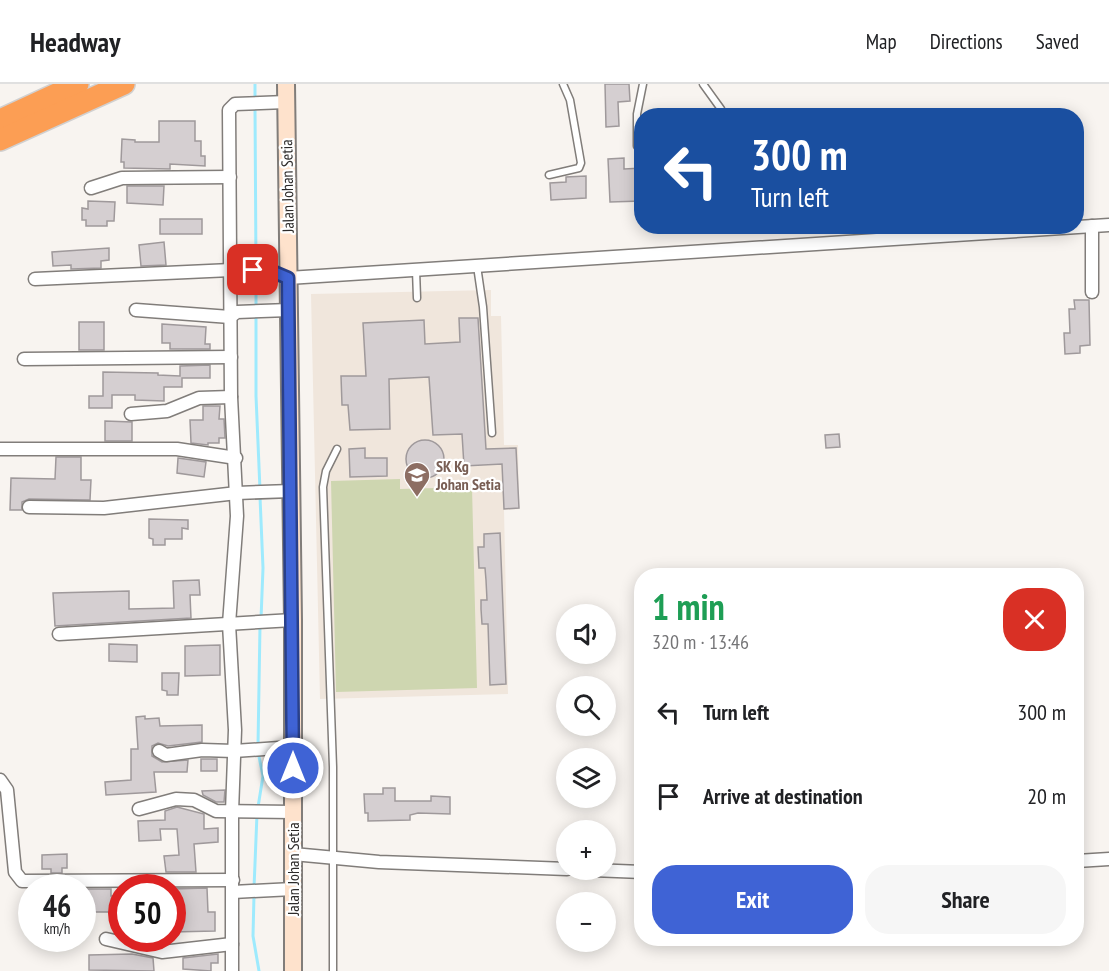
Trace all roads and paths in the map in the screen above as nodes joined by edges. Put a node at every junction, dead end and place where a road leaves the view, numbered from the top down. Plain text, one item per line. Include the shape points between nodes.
1 (78, 84) edge
2 (124, 84) edge
3 (286, 84) edge
4 (563, 84) edge
5 (643, 84) edge
6 (703, 84) edge
7 (286, 102) junction
8 (638, 108) edge
9 (721, 108) edge
10 (0, 120) edge
11 (0, 140) edge
12 (549, 175) dead end
13 (230, 177) junction
14 (91, 188) dead end
15 (1109, 225) edge
16 (1092, 226) junction
17 (1084, 227) edge
18 (969, 234) edge
19 (477, 266) junction
20 (234, 270) junction
21 (416, 270) junction
22 (288, 278) junction
23 (35, 279) dead end
24 (1092, 292) dead end
25 (417, 298) dead end
26 (136, 310) dead end
27 (289, 310) junction
28 (233, 315) junction
29 (231, 357) junction
30 (24, 358) dead end
31 (231, 397) junction
32 (131, 414) dead end
33 (492, 433) dead end
34 (0, 448) edge
35 (337, 450) dead end
36 (236, 458) junction
37 (284, 491) junction
38 (240, 493) junction
39 (29, 507) dead end
40 (293, 620) junction
41 (233, 624) junction
42 (59, 634) dead end
43 (285, 748) junction
44 (159, 751) dead end
45 (236, 751) junction
46 (0, 780) edge
47 (139, 809) dead end
48 (236, 812) junction
49 (286, 812) junction
50 (293, 854) junction
51 (333, 858) junction
52 (1109, 859) edge
53 (1084, 861) edge
54 (556, 868) edge
55 (616, 871) edge
56 (634, 872) edge
57 (235, 888) junction
58 (286, 889) junction
59 (106, 939) dead end
60 (232, 944) junction
61 (232, 971) edge
62 (293, 971) edge
63 (333, 971) edge

1 - 10 highway
2 - 11 highway
3 - 7 main road, Jalan Johan Setia
4 - 12 lane via 570,100 581,163 575,170
5 - 8 lane
6 - 9 lane
7 - 13 street via 231,106
7 - 22 main road, Jalan Johan Setia
13 - 14 street via 122,178
13 - 20 street
15 - 16 street
16 - 17 street
16 - 24 street
18 - 19 street
19 - 21 street
19 - 33 lane
20 - 22 street via 269,270
20 - 23 street
20 - 28 street
21 - 22 street
21 - 25 lane
22 - 27 main road, Jalan Johan Setia
26 - 28 street
27 - 28 street
27 - 37 main road, Jalan Johan Setia
28 - 29 street
29 - 30 street
29 - 31 street
31 - 32 street via 199,398 167,411
31 - 36 street
34 - 36 street via 177,448
35 - 51 lane via 323,487
36 - 38 street
37 - 38 street
37 - 40 main road, Jalan Johan Setia
38 - 39 street via 104,508
38 - 41 street
40 - 41 street
40 - 43 main road, Jalan Johan Setia
41 - 42 street
41 - 45 street
43 - 45 street
43 - 49 main road, Jalan Johan Setia
44 - 45 street via 166,755
45 - 48 street
46 - 57 street via 7,790 15,872 22,881
47 - 48 street via 176,799 194,800 216,811
48 - 49 street
48 - 57 street
49 - 50 main road, Jalan Johan Setia
50 - 51 street
50 - 58 main road, Jalan Johan Setia
51 - 54 street
51 - 63 lane
52 - 53 street
55 - 56 street
57 - 58 street
57 - 60 street
58 - 62 main road, Jalan Johan Setia
59 - 60 street via 162,952
60 - 61 street

